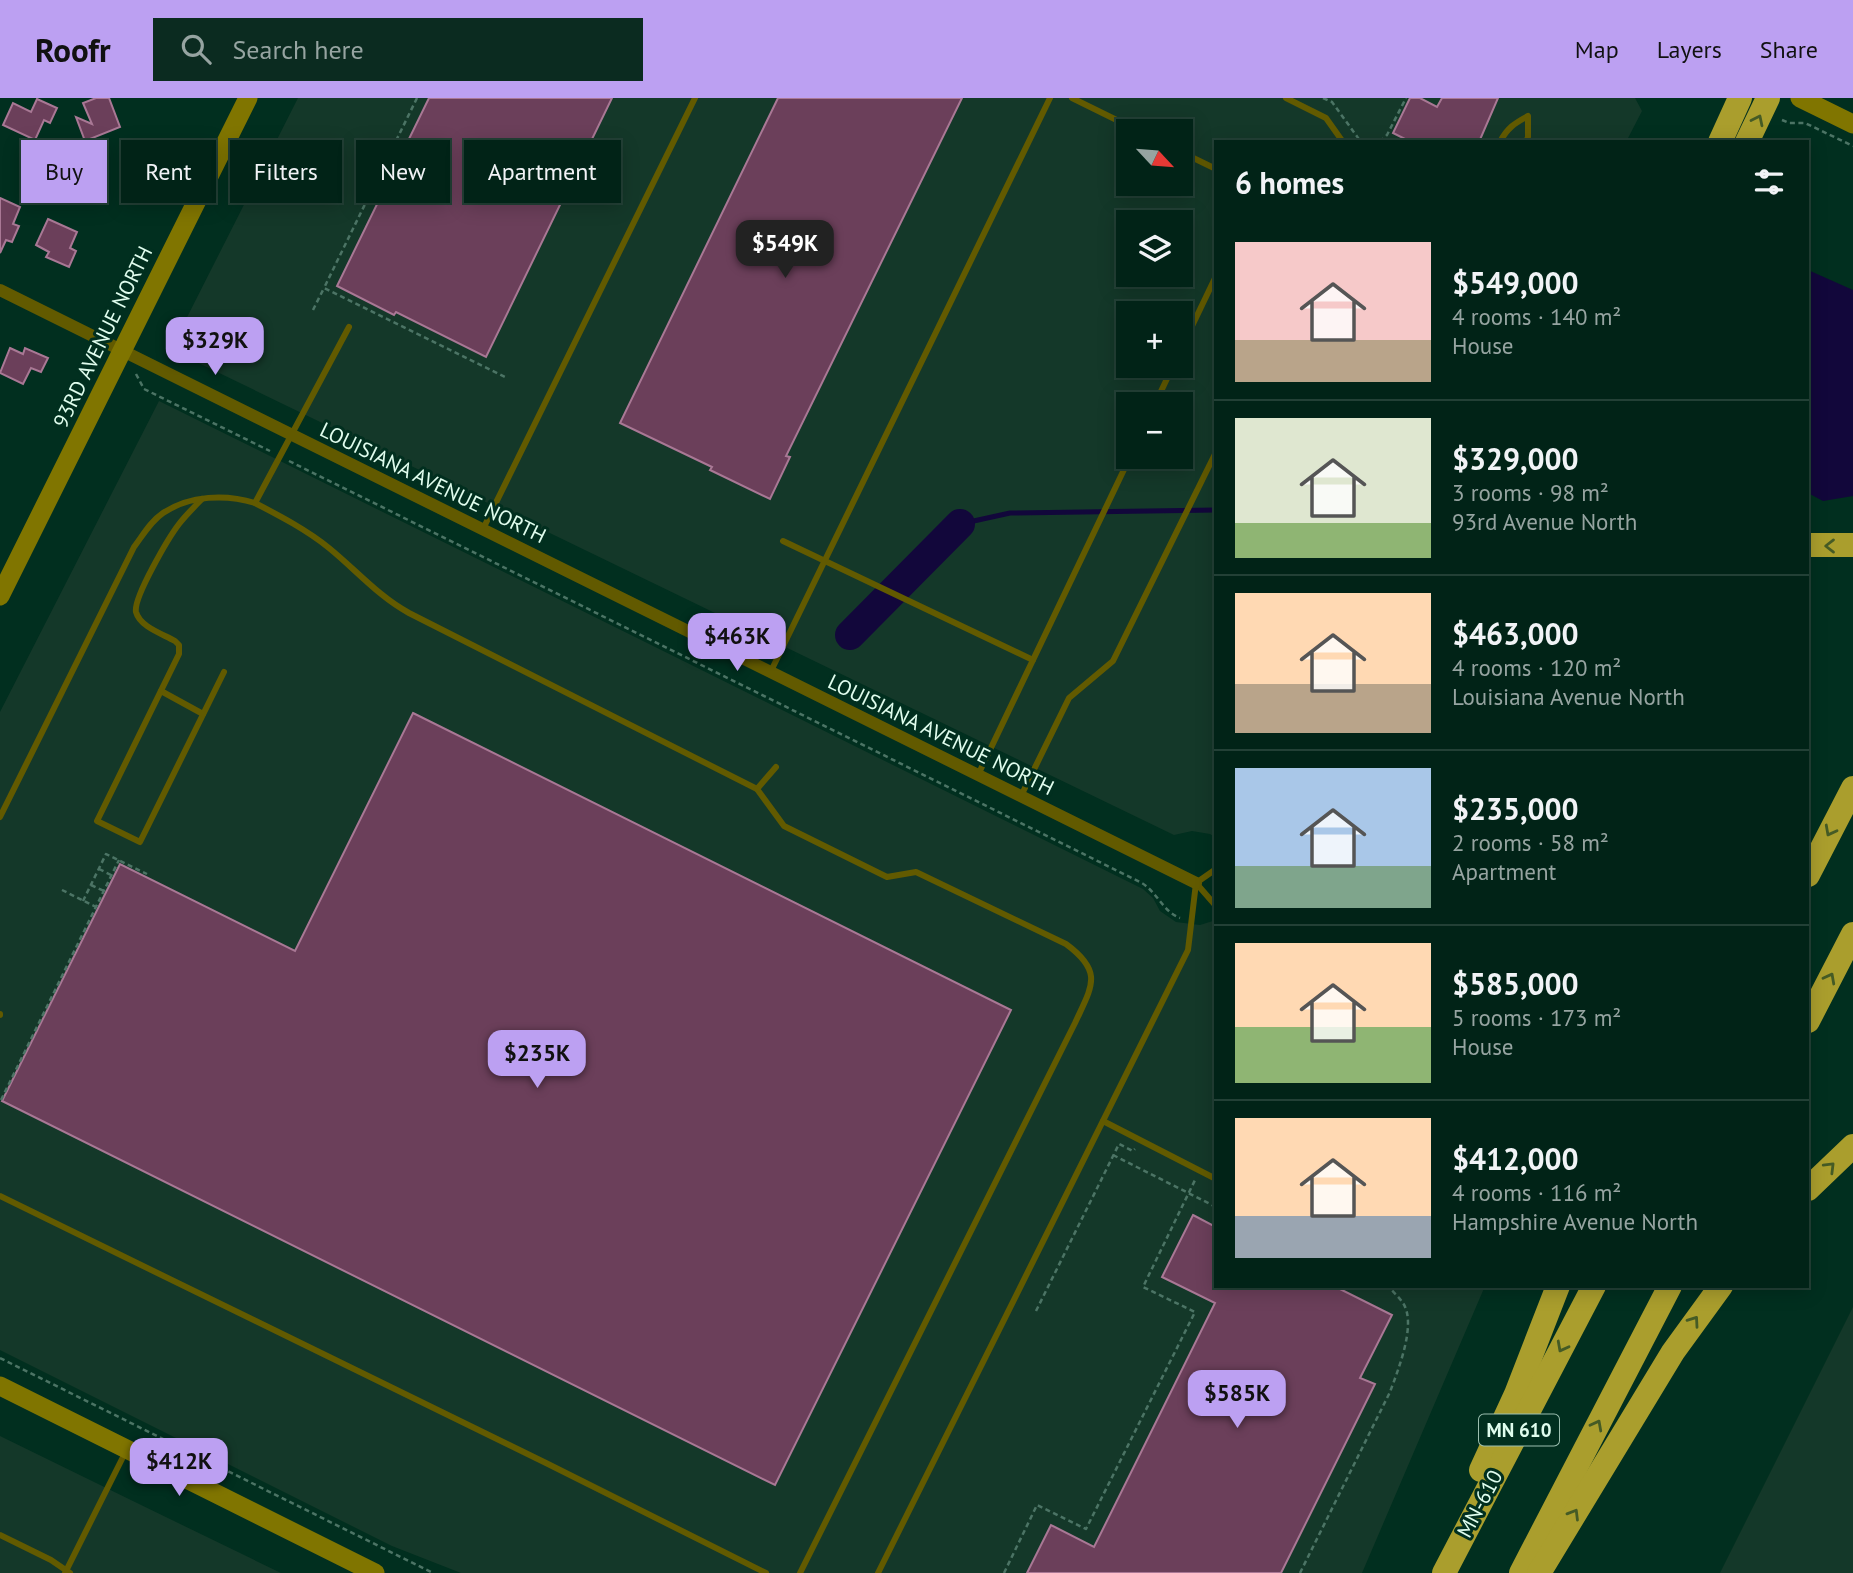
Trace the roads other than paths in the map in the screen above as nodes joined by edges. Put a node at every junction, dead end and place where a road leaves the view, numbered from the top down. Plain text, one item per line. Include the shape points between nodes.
1 (248, 98) edge
2 (695, 98) edge
3 (1050, 98) edge
4 (1072, 98) edge
5 (1286, 98) edge
6 (1740, 98) edge
7 (1800, 98) edge
8 (1765, 104) edge
9 (1116, 120) edge
10 (1853, 124) edge
11 (1342, 140) edge
12 (1501, 140) edge
13 (1526, 140) edge
14 (1721, 140) edge
15 (1748, 140) edge
16 (1194, 158) edge
17 (1214, 168) edge
18 (1214, 280) edge
19 (0, 290) edge
20 (1193, 324) edge
21 (349, 327) dead end
22 (122, 350) junction
23 (292, 434) junction
24 (1214, 456) edge
25 (1124, 469) edge
26 (202, 499) junction
27 (255, 503) junction
28 (483, 529) junction
29 (783, 541) dead end
30 (1809, 545) edge
31 (1853, 545) edge
32 (824, 560) junction
33 (0, 596) edge
34 (1033, 660) junction
35 (771, 671) junction
36 (224, 672) dead end
37 (161, 691) junction
38 (203, 714) junction
39 (776, 767) dead end
40 (978, 775) junction
41 (1853, 788) edge
42 (757, 789) junction
43 (1021, 796) junction
44 (0, 817) edge
45 (1214, 870) edge
46 (1809, 872) edge
47 (1196, 883) junction
48 (1214, 904) edge
49 (1853, 934) edge
50 (1809, 1019) edge
51 (1103, 1121) junction
52 (1853, 1146) edge
53 (1214, 1179) edge
54 (1809, 1188) edge
55 (0, 1196) edge
56 (1557, 1288) edge
57 (1593, 1288) edge
58 (1669, 1288) edge
59 (1720, 1288) edge
60 (0, 1386) edge
61 (127, 1449) junction
62 (0, 1535) edge
63 (67, 1572) edge
64 (375, 1573) edge
65 (766, 1573) edge
66 (800, 1573) edge
67 (878, 1573) edge
68 (1433, 1573) edge
69 (1444, 1573) edge
70 (1521, 1573) edge
71 (1539, 1573) edge

1 - 22 street, 93RD AVENUE NORTH
2 - 28 lane
3 - 32 lane
4 - 9 lane
5 - 11 lane via 1326,118
6 - 14 highway
7 - 10 street
15 -> 8 highway
12 - 13 lane via 1506,130 1528,116
16 - 17 lane
18 - 20 lane
19 - 22 street
21 - 23 lane
22 - 23 street, LOUISIANA AVENUE NORTH
22 - 33 street, 93RD AVENUE NORTH
23 - 27 lane
23 - 28 street, LOUISIANA AVENUE NORTH
24 - 43 lane via 1113,661 1069,698
25 - 34 lane
26 - 27 lane via 238,498
26 - 37 lane via 178,526 136,602 136,614 144,625 179,645
26 - 44 lane via 164,513 134,547
27 - 42 lane via 321,541 391,603
28 - 35 street, LOUISIANA AVENUE NORTH
29 - 32 lane
31 -> 30 highway
32 - 34 lane
32 - 35 lane
34 - 40 lane
35 - 40 street, LOUISIANA AVENUE NORTH
36 - 38 lane
37 - 38 lane
37 - 38 lane via 97,821 140,842
39 - 42 lane
40 - 43 street, LOUISIANA AVENUE NORTH
41 -> 46 highway
42 - 66 lane via 784,826 887,877 916,872 1066,944 1091,969 1091,983 1075,1023
43 - 47 street, LOUISIANA AVENUE NORTH
45 - 47 lane
47 - 48 lane
47 - 51 lane via 1188,950
50 -> 49 highway
51 - 53 lane
51 - 67 lane
54 -> 52 highway
55 - 65 lane
56 - 68 highway via 1516,1394
57 -> 69 highway, MN-610 / MN 610
70 -> 58 highway, MN 610
71 -> 59 highway via 1673,1352
60 - 61 street
61 - 63 lane
61 - 64 street
62 - 63 lane

